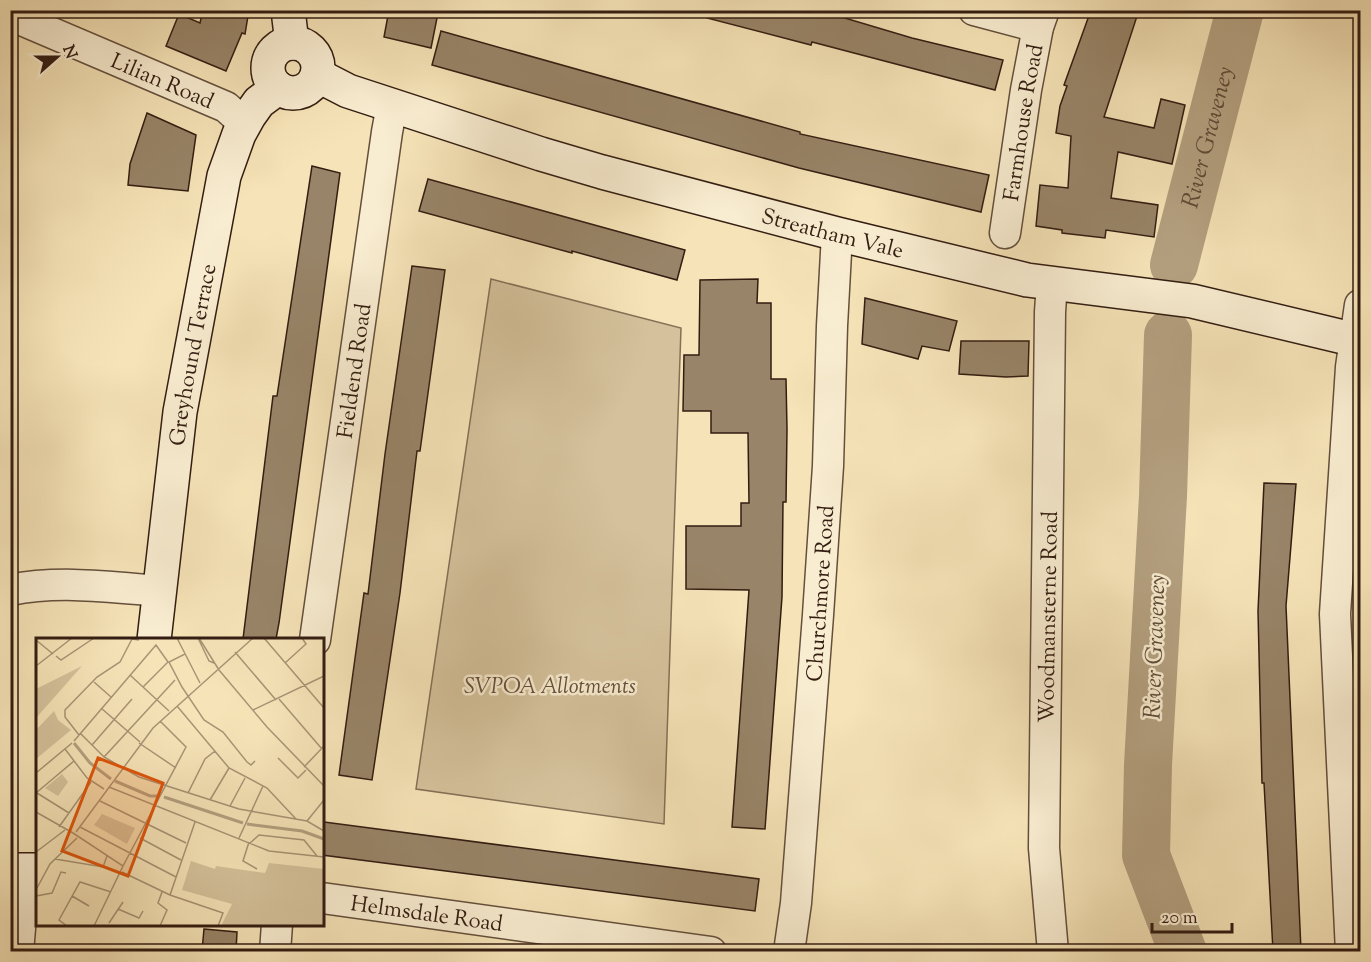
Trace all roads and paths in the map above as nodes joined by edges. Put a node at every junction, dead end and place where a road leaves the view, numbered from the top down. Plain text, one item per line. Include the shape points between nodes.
1 (288, 10) edge
2 (974, 10) edge
3 (10, 15) edge
4 (1041, 19) edge
5 (292, 43) junction
6 (317, 75) junction
7 (278, 88) junction
8 (392, 105) junction
9 (245, 124) junction
10 (1005, 233) dead end
11 (837, 234) junction
12 (1052, 283) junction
13 (1360, 305) edge
14 (1358, 340) edge
15 (10, 590) edge
16 (159, 591) junction
17 (154, 638) edge
18 (315, 638) edge
19 (24, 870) edge
20 (324, 898) edge
21 (277, 926) edge
22 (546, 940) edge
23 (18, 951) edge
24 (275, 951) edge
25 (711, 951) edge
26 (789, 951) edge
27 (1053, 951) edge
28 (1351, 951) edge

1 - 5 main road
2 - 4 street
3 - 9 street, Lilian Road via 226,107
4 - 10 street, Farmhouse Road via 1026,90
5 - 6 main road via 301,44 316,56
5 - 7 main road via 278,48 269,61 269,75
6 - 7 main road via 305,90 296,93
6 - 8 main road, Streatham Vale via 343,89
7 - 9 main road, Greyhound Terrace via 259,102
8 - 11 main road, Streatham Vale via 602,172
8 - 18 street, Fieldend Road
9 - 16 main road, Greyhound Terrace via 224,176 193,337 177,430
11 - 12 main road, Streatham Vale
11 - 26 street, Churchmore Road via 828,466 796,903
12 - 14 main road, Streatham Vale via 1192,301
12 - 27 street, Woodmansterne Road via 1044,848
13 - 14 street
14 - 28 street via 1342,479 1335,614
15 - 16 street via 63,585
16 - 17 main road, Greyhound Terrace
19 - 23 street
20 - 22 street, Helmsdale Road
21 - 24 street
22 - 25 street, Helmsdale Road

